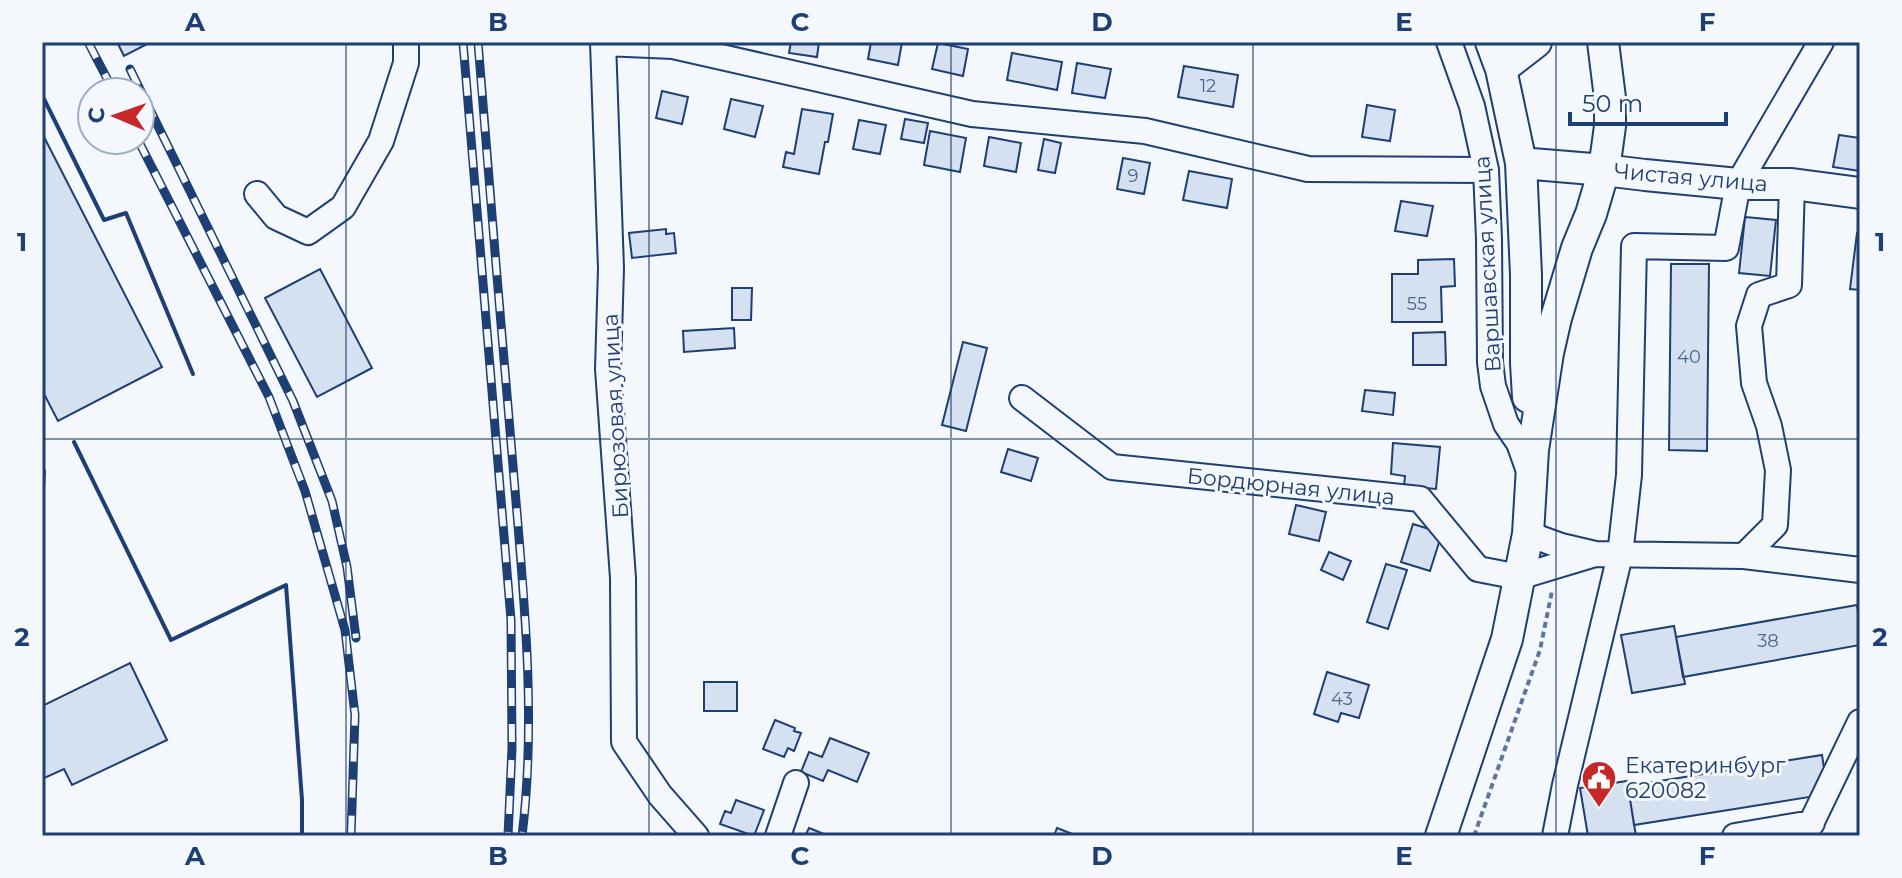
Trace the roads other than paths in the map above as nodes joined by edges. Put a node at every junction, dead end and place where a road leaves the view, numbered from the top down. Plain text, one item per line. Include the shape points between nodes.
1 (406, 42) edge
2 (1449, 42) edge
3 (1536, 42) edge
4 (1821, 42) edge
5 (603, 43) edge
6 (1605, 44) edge
7 (1496, 56) edge
8 (1521, 163) junction
9 (1486, 170) junction
10 (1604, 170) junction
11 (1738, 184) junction
12 (1792, 184) junction
13 (1860, 193) edge
14 (257, 194) dead end
15 (1022, 398) dead end
16 (1533, 450) junction
17 (1532, 482) junction
18 (1528, 534) junction
19 (1595, 554) junction
20 (1620, 555) junction
21 (1744, 556) junction
22 (1860, 570) edge
23 (1519, 577) junction
24 (1860, 722) edge
25 (796, 783) dead end
26 (1808, 830) edge
27 (696, 836) edge
28 (778, 836) edge
29 (1441, 836) edge
30 (1555, 836) edge
31 (1735, 836) edge

1 - 14 street via 406,63 381,141 343,207 308,232 276,217
2 - 9 street, Варшавская улица via 1472,106
3 - 7 main road
4 - 11 street
5 - 9 street via 673,46 972,114 1145,131 1308,169
5 - 27 street, Бирюзовая улица via 611,268 608,369 623,578 624,742
6 - 10 main road, Варшавская улица via 1610,126
7 - 8 main road, Варшавская улица
8 - 10 main road, Чистая улица
8 - 16 main road, Варшавская улица
9 - 17 street, Варшавская улица via 1493,386
10 - 11 main road, Чистая улица
10 - 16 main road, Варшавская улица via 1556,318
11 - 12 main road, Чистая улица
11 - 20 street via 1726,248 1634,246 1629,475
12 - 13 main road, Чистая улица
12 - 21 street via 1789,285 1759,295 1749,326 1754,383 1778,470 1775,525
15 - 23 street, Бордюрная улица via 1112,467 1420,499 1478,569
16 - 17 main road, Варшавская улица
17 - 18 main road, Варшавская улица
18 - 19 street, Бордюрная улица
18 - 23 main road, Варшавская улица
19 - 20 street, Бордюрная улица
19 - 23 street, Бордюрная улица
20 - 21 street, Бордюрная улица
20 - 30 street
21 - 22 street, Бордюрная улица
23 - 29 main road, Варшавская улица via 1507,639
24 - 26 street
25 - 28 street
26 - 31 street

